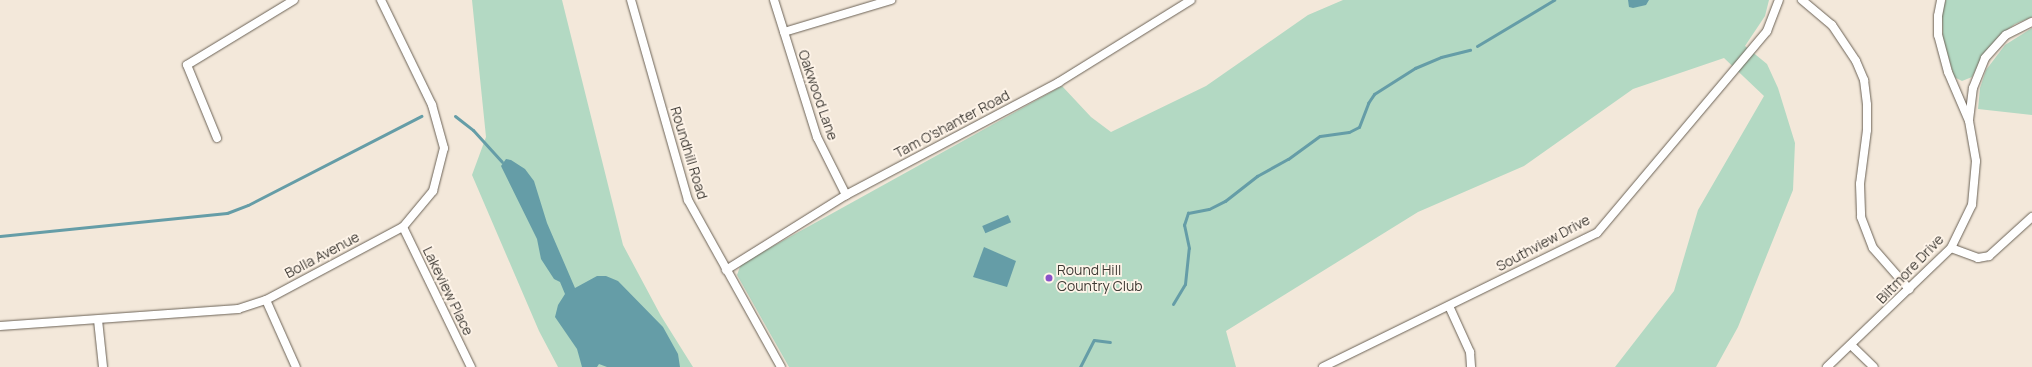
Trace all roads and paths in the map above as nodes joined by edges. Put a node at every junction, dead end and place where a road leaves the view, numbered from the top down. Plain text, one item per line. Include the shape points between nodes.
1 (294, 0) edge
2 (381, 0) edge
3 (631, 0) edge
4 (774, 0) edge
5 (891, 0) edge
6 (1191, 0) edge
7 (1779, 0) edge
8 (1802, 0) edge
9 (1942, 0) edge
10 (2032, 22) edge
11 (784, 32) junction
12 (1969, 121) junction
13 (217, 138) dead end
14 (846, 195) junction
15 (2032, 217) edge
16 (403, 227) junction
17 (1951, 248) junction
18 (726, 270) junction
19 (1909, 289) junction
20 (266, 300) junction
21 (1449, 306) junction
22 (98, 320) junction
23 (0, 326) edge
24 (1852, 346) junction
25 (103, 367) edge
26 (296, 367) edge
27 (471, 367) edge
28 (781, 367) edge
29 (1323, 367) edge
30 (1471, 367) edge
31 (1828, 367) edge
32 (1874, 367) edge

1 - 13 street via 187,65
2 - 16 street, Bolla Avenue via 432,105 444,148 433,191
3 - 18 street, Roundhill Road via 688,200
4 - 11 street, Oakwood Lane
5 - 11 street
6 - 14 street, Tam O'shanter Road via 1059,82
7 - 21 street, Southview Drive via 1766,31 1597,233
8 - 19 street via 1832,25 1856,61 1864,80 1867,130 1860,184 1861,217 1873,248
9 - 12 street, Biltmore Drive via 1938,16 1942,53
10 - 12 street, Biltmore Drive via 2006,36 1985,58 1973,88
11 - 14 street, Oakwood Lane via 817,137
12 - 17 street, Biltmore Drive via 1976,161 1976,183 1972,205
14 - 18 street, Tam O'shanter Road
15 - 17 street via 1989,256 1978,258
16 - 20 street, Bolla Avenue
16 - 27 street, Lakeview Place
17 - 19 street, Biltmore Drive
18 - 28 street, Roundhill Road
19 - 24 street, Biltmore Drive
20 - 22 street, Bolla Avenue via 238,309
20 - 26 street
21 - 29 street, Southview Drive
21 - 30 street via 1470,352
22 - 23 street, Bolla Avenue
22 - 25 street
24 - 31 street, Biltmore Drive
24 - 32 street

